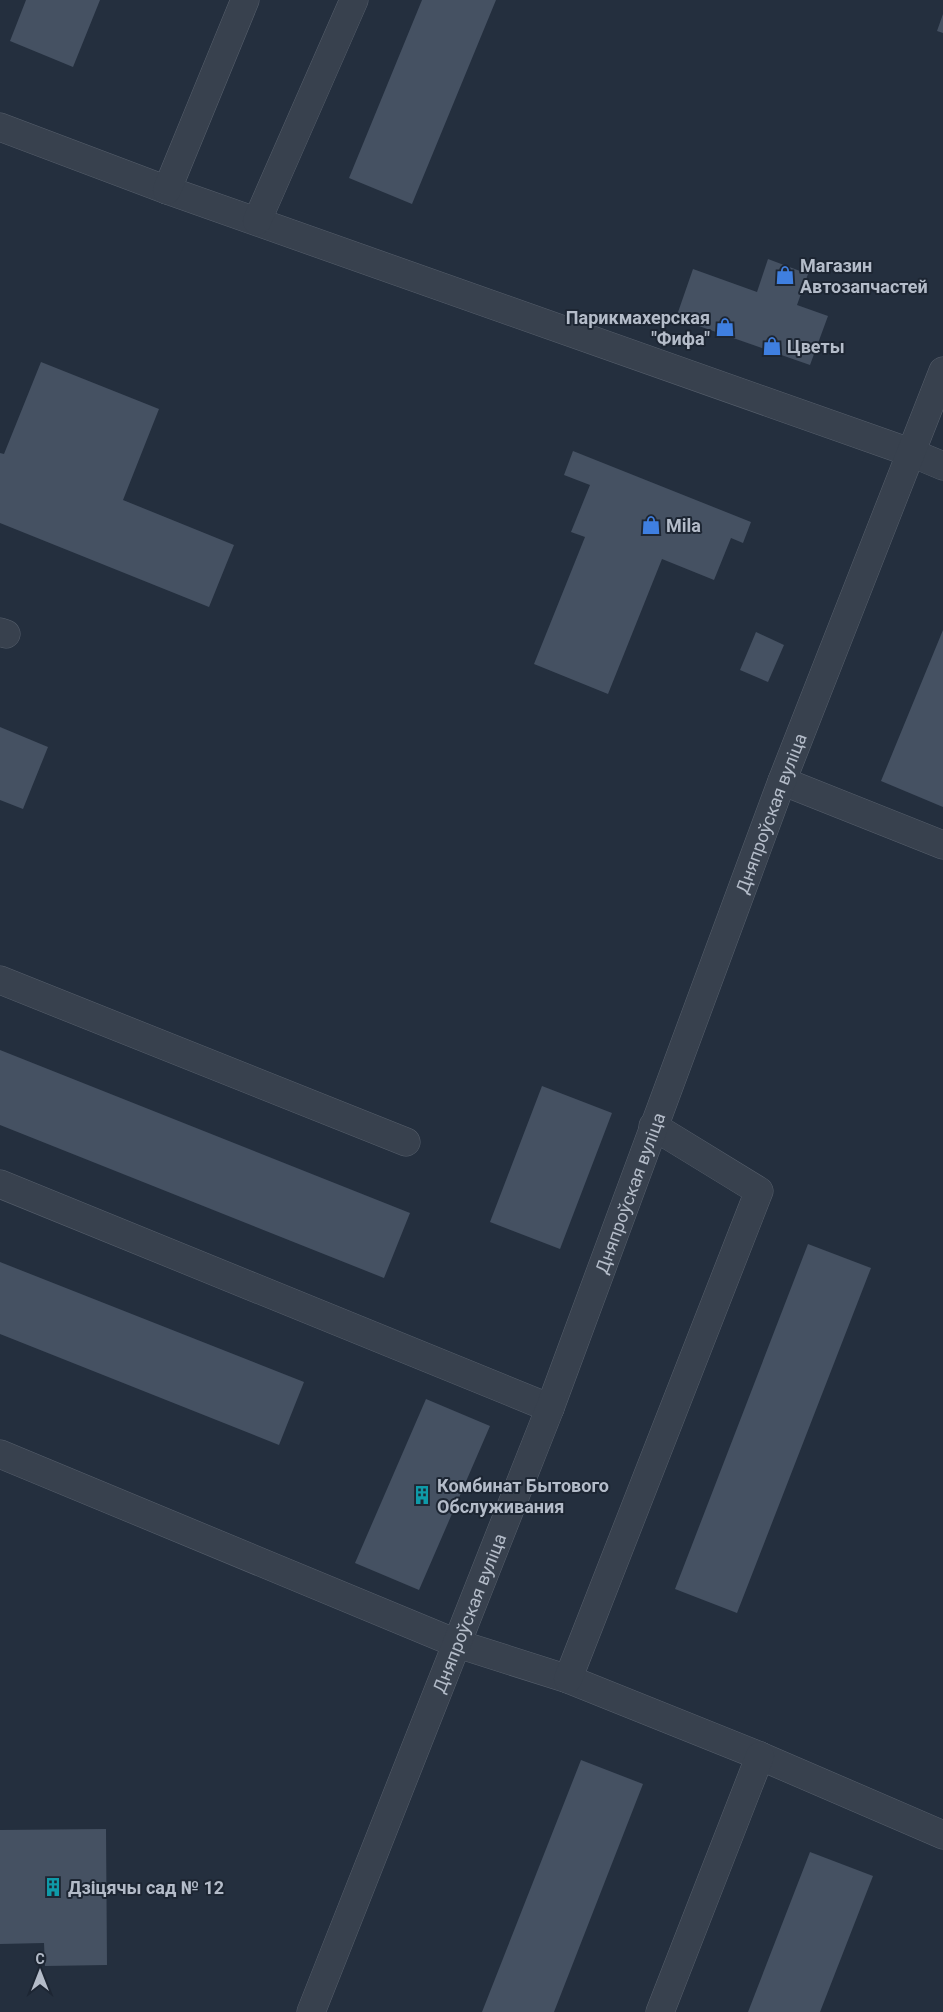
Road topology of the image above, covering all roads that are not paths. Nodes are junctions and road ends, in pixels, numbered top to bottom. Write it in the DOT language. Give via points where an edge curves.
graph roads {
  1 [pos="245,0"];
  2 [pos="354,0"];
  3 [pos="0,127"];
  4 [pos="167,190"];
  5 [pos="256,221"];
  6 [pos="943,371"];
  7 [pos="912,453"];
  8 [pos="943,466"];
  9 [pos="782,782"];
  10 [pos="943,845"];
  11 [pos="0,980"];
  12 [pos="653,1126"];
  13 [pos="406,1142"];
  14 [pos="0,1184"];
  15 [pos="550,1408"];
  16 [pos="0,1454"];
  17 [pos="458,1644"];
  18 [pos="568,1679"];
  19 [pos="760,1756"];
  20 [pos="943,1835"];
  21 [pos="311,2012"];
  22 [pos="660,2012"];
  1 -- 4 [label="street"];
  2 -- 5 [label="street"];
  3 -- 4 [label="street"];
  4 -- 5 [label="street"];
  5 -- 7 [label="street"];
  6 -- 7 [label="street, Дняпроўская вуліца"];
  7 -- 8 [label="street"];
  7 -- 9 [label="street, Дняпроўская вуліца"];
  9 -- 10 [label="street"];
  9 -- 12 [label="street, Дняпроўская вуліца"];
  11 -- 13 [label="street"];
  12 -- 15 [label="street, Дняпроўская вуліца"];
  12 -- 18 [label="street" via="759,1191"];
  14 -- 15 [label="street"];
  15 -- 17 [label="street, Дняпроўская вуліца"];
  16 -- 17 [label="street"];
  17 -- 18 [label="street"];
  17 -- 21 [label="street, Дняпроўская вуліца"];
  18 -- 19 [label="street"];
  19 -- 20 [label="street"];
  19 -- 22 [label="street"];
}
